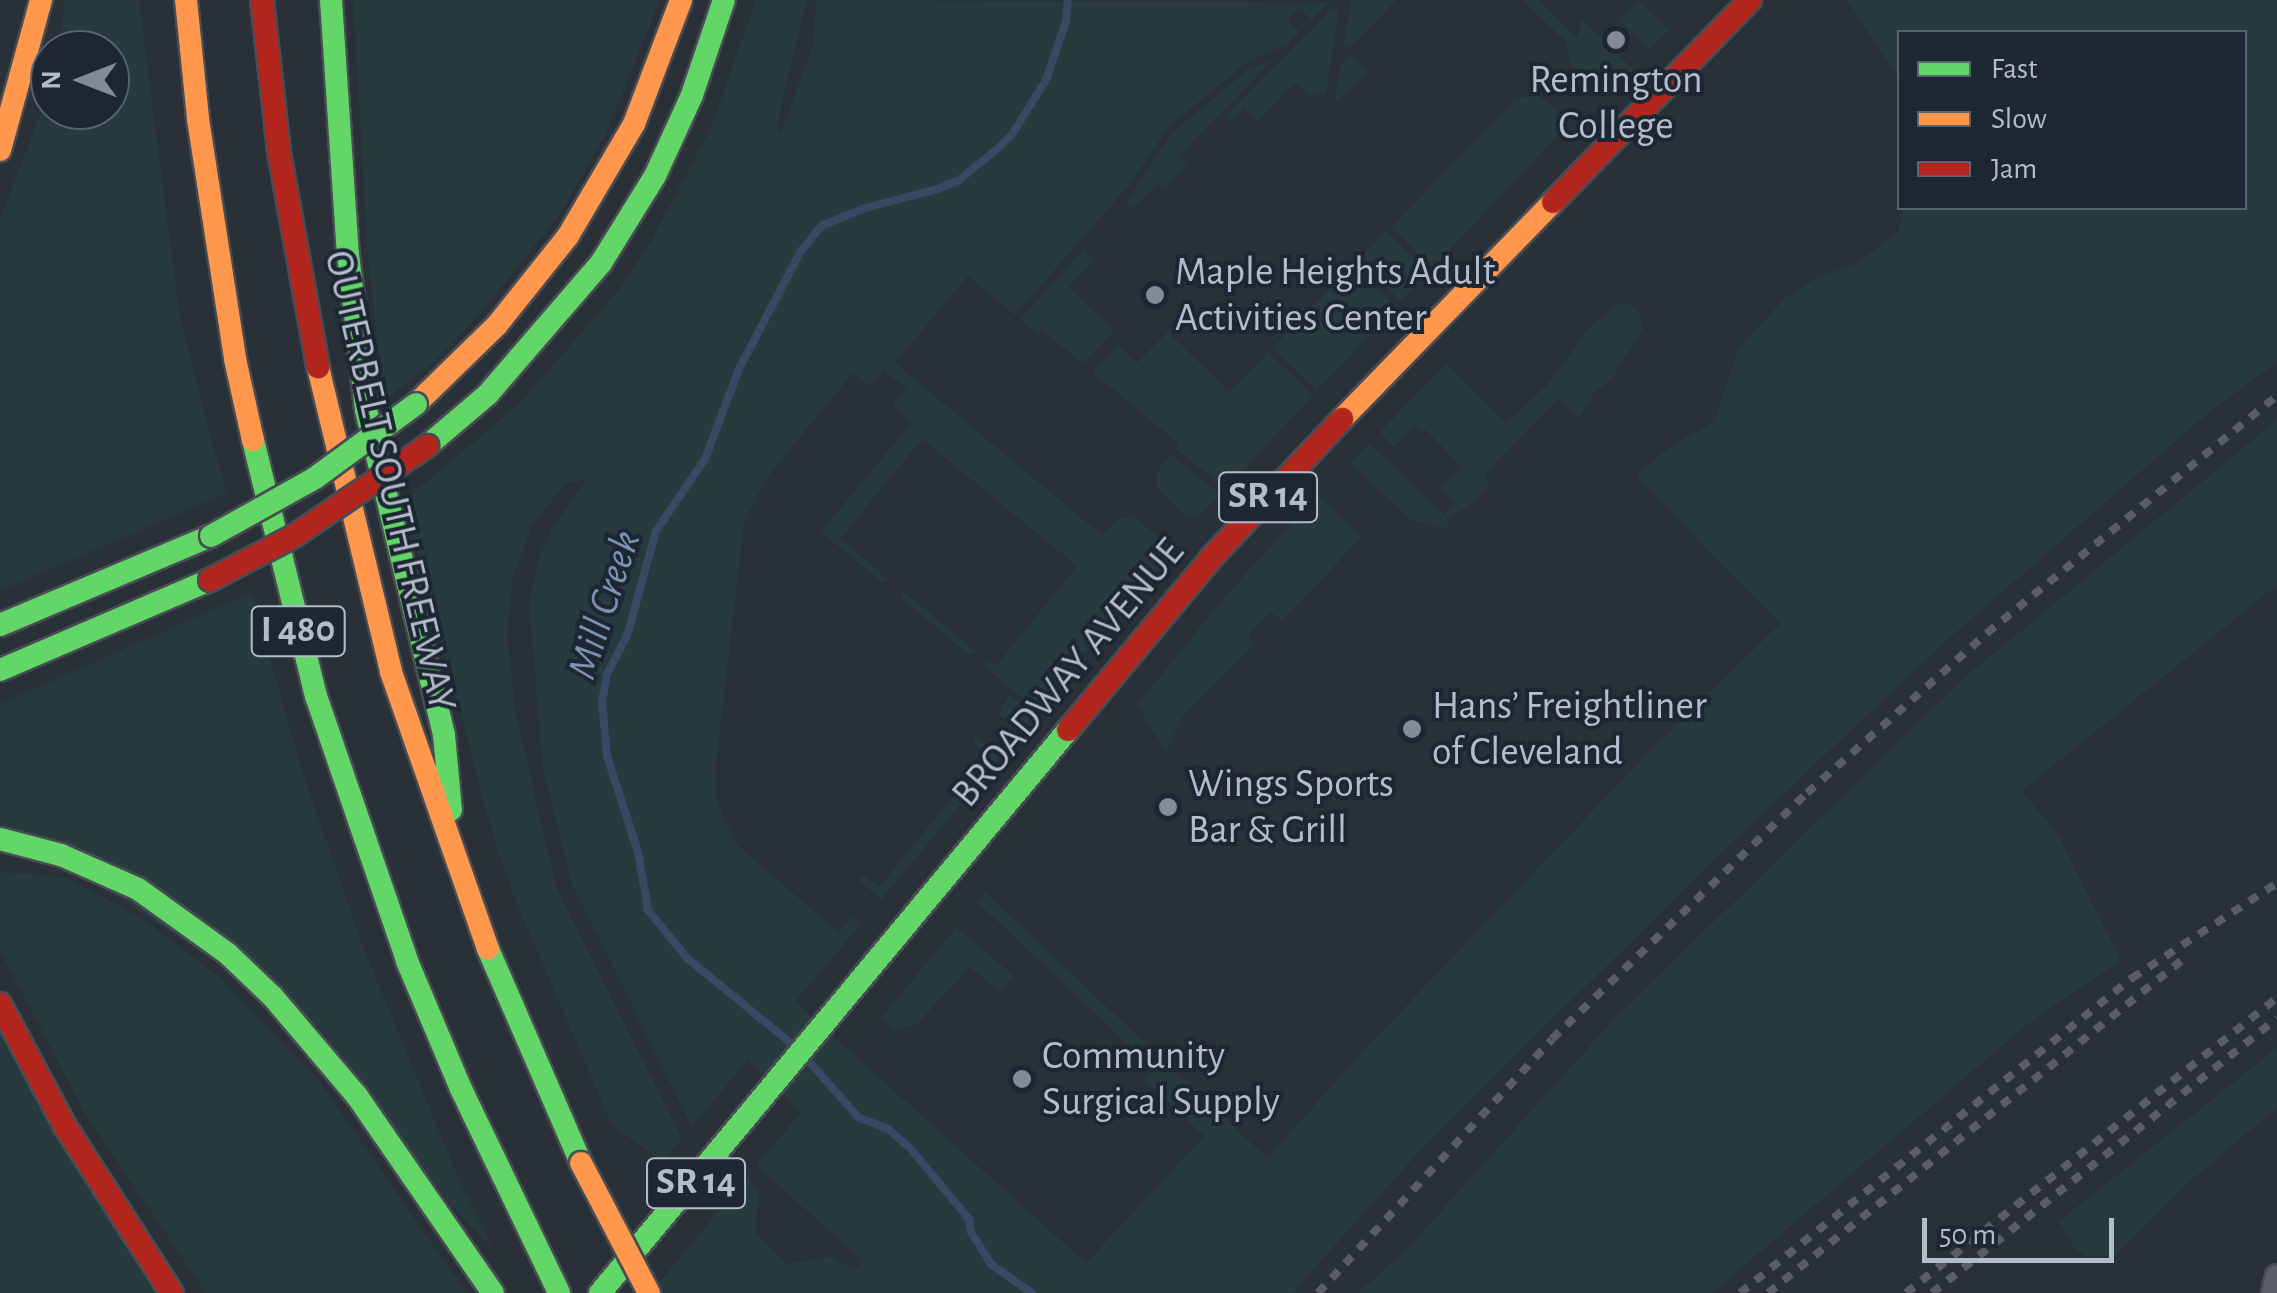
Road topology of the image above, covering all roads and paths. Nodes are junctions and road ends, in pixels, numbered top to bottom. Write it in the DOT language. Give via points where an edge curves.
graph roads {
  1 [pos="41,0"];
  2 [pos="186,0"];
  3 [pos="262,0"];
  4 [pos="330,0"];
  5 [pos="682,0"];
  6 [pos="724,0"];
  7 [pos="1750,0"];
  8 [pos="0,150"];
  9 [pos="0,625"];
  10 [pos="0,670"];
  11 [pos="8,840"];
  12 [pos="453,858"];
  13 [pos="0,1004"];
  14 [pos="2277,1276"];
  15 [pos="489,1286"];
  16 [pos="172,1293"];
  17 [pos="559,1293"];
  18 [pos="600,1293"];
  19 [pos="649,1293"];
  20 [pos="2272,1293"];
  1 -- 8 [label="main road"];
  2 -- 17 [label="main road, I 480" via="217,259 287,592 346,790 407,961"];
  3 -- 12 [label="main road, OUTERBELT SOUTH FREEWAY / I 480" via="306,315 391,672"];
  4 -- 12 [label="main road" via="366,410 450,765"];
  5 -- 9 [label="main road, bridge" via="634,124 577,222 497,325 416,404 315,478 211,536"];
  6 -- 10 [label="main road, bridge" via="692,95 654,176 601,264 501,380 427,446 294,536 210,580"];
  7 -- 18 [label="main road, BROADWAY AVENUE / SR 14" via="1212,557"];
  11 -- 15 [label="main road" via="138,889 228,954 347,1084"];
  12 -- 19 [label="main road, OUTERBELT SOUTH FREEWAY / I 480, bridge" via="581,1163"];
  13 -- 16 [label="main road" via="65,1126"];
  14 -- 20 [label="street"];
}
